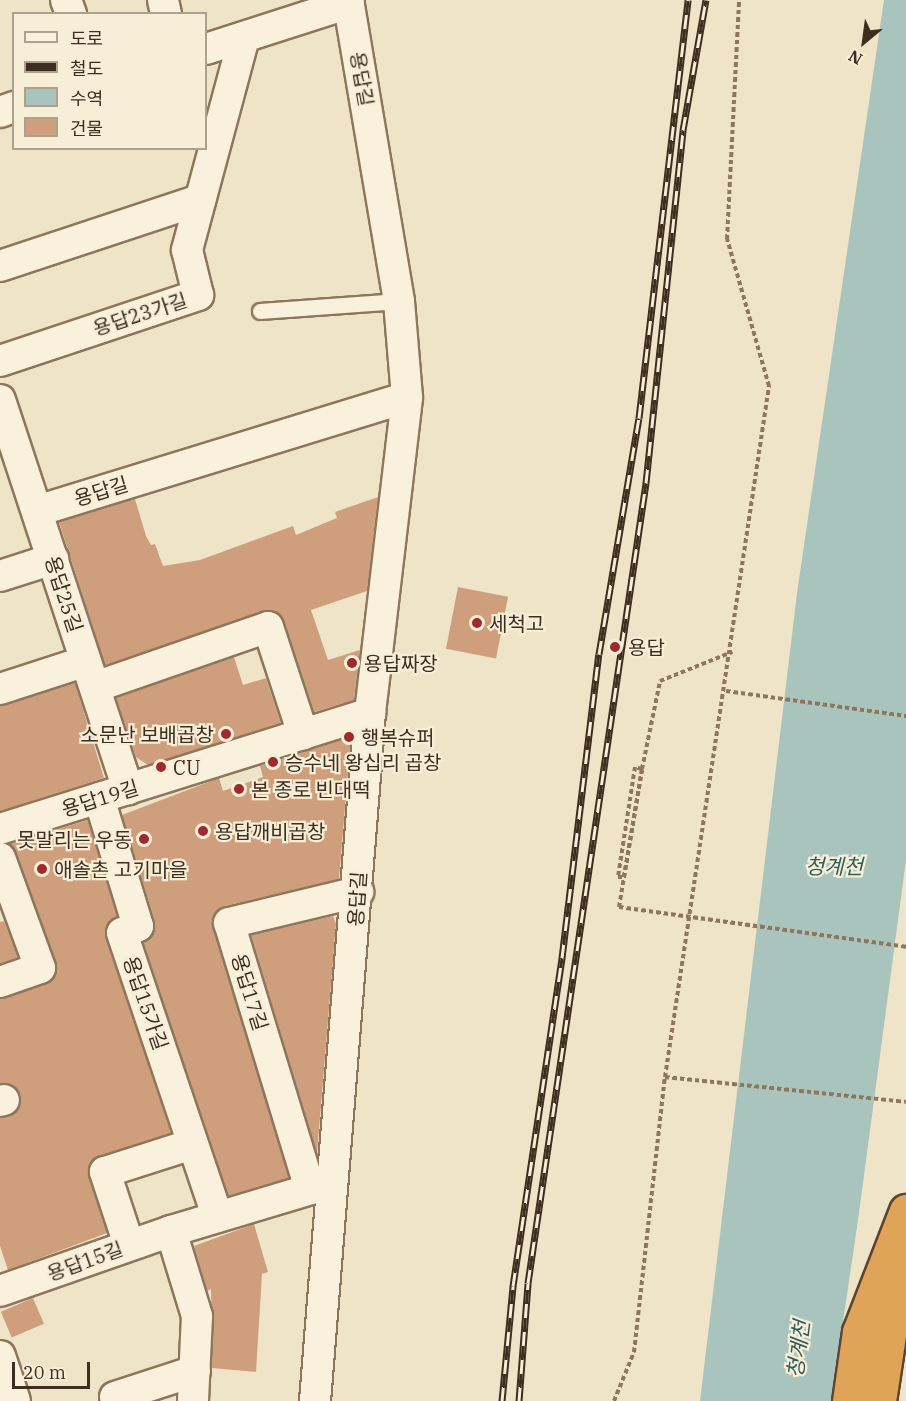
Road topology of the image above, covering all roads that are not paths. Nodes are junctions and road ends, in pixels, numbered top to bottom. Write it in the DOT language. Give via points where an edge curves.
graph roads {
  1 [pos="349,1"];
  2 [pos="244,37"];
  3 [pos="207,49"];
  4 [pos="200,200"];
  5 [pos="0,266"];
  6 [pos="399,301"];
  7 [pos="260,311"];
  8 [pos="0,361"];
  9 [pos="407,397"];
  10 [pos="0,400"];
  11 [pos="10,461"];
  12 [pos="37,511"];
  13 [pos="52,559"];
  14 [pos="0,576"];
  15 [pos="90,674"];
  16 [pos="0,689"];
  17 [pos="370,713"];
  18 [pos="303,734"];
  19 [pos="128,789"];
  20 [pos="99,798"];
  21 [pos="0,829"];
  22 [pos="0,858"];
  23 [pos="358,892"];
  24 [pos="0,982"];
  25 [pos="193,1144"];
  26 [pos="322,1185"];
  27 [pos="906,1211"];
  28 [pos="217,1216"];
  29 [pos="906,1218"];
  30 [pos="171,1231"];
  31 [pos="129,1245"];
  32 [pos="0,1291"];
  33 [pos="0,1356"];
  34 [pos="195,1371"];
  35 [pos="115,1397"];
  36 [pos="15,1401"];
  37 [pos="194,1401"];
  38 [pos="315,1401"];
  39 [pos="849,1401"];
  40 [pos="879,1401"];
  1 -- 2 [label="street"];
  1 -- 6 [label="street, 용답길"];
  2 -- 3 [label="street"];
  2 -- 4 [label="street, 용답23가길"];
  4 -- 5 [label="street"];
  4 -- 8 [label="street, 용답23가길" via="187,250 198,295"];
  6 -- 7 [label="lane"];
  6 -- 9 [label="street, 용답길"];
  9 -- 12 [label="street, 용답길"];
  9 -- 17 [label="street, 용답길"];
  10 -- 11 [label="street, 용답25길"];
  11 -- 12 [label="street, 용답25길"];
  12 -- 13 [label="street, 용답25길"];
  13 -- 14 [label="street"];
  13 -- 15 [label="street, 용답25길"];
  15 -- 16 [label="street"];
  15 -- 18 [label="street" via="268,627"];
  15 -- 19 [label="street, 용답25길"];
  17 -- 18 [label="street, 용답19길"];
  17 -- 23 [label="street, 용답길"];
  18 -- 19 [label="street, 용답19길"];
  19 -- 20 [label="street, 용답19길"];
  20 -- 21 [label="street, 용답19길"];
  20 -- 25 [label="street, 용답15가길" via="138,926 122,933"];
  22 -- 24 [label="street" via="39,968"];
  23 -- 26 [label="street, 용답길"];
  23 -- 26 [label="street, 용답17길" via="229,922"];
  25 -- 28 [label="street, 용답15가길"];
  25 -- 31 [label="street" via="105,1172"];
  26 -- 28 [label="street, 용답15길"];
  26 -- 38 [label="street, 용답길"];
  27 -- 39 [label="highway, bridge" via="860,1332"];
  28 -- 30 [label="street, 용답15길"];
  29 -- 40 [label="highway, bridge"];
  30 -- 31 [label="street, 용답15길"];
  30 -- 34 [label="street" via="197,1316"];
  31 -- 32 [label="street, 용답15길"];
  33 -- 36 [label="street"];
  34 -- 35 [label="street"];
  34 -- 37 [label="street"];
}
